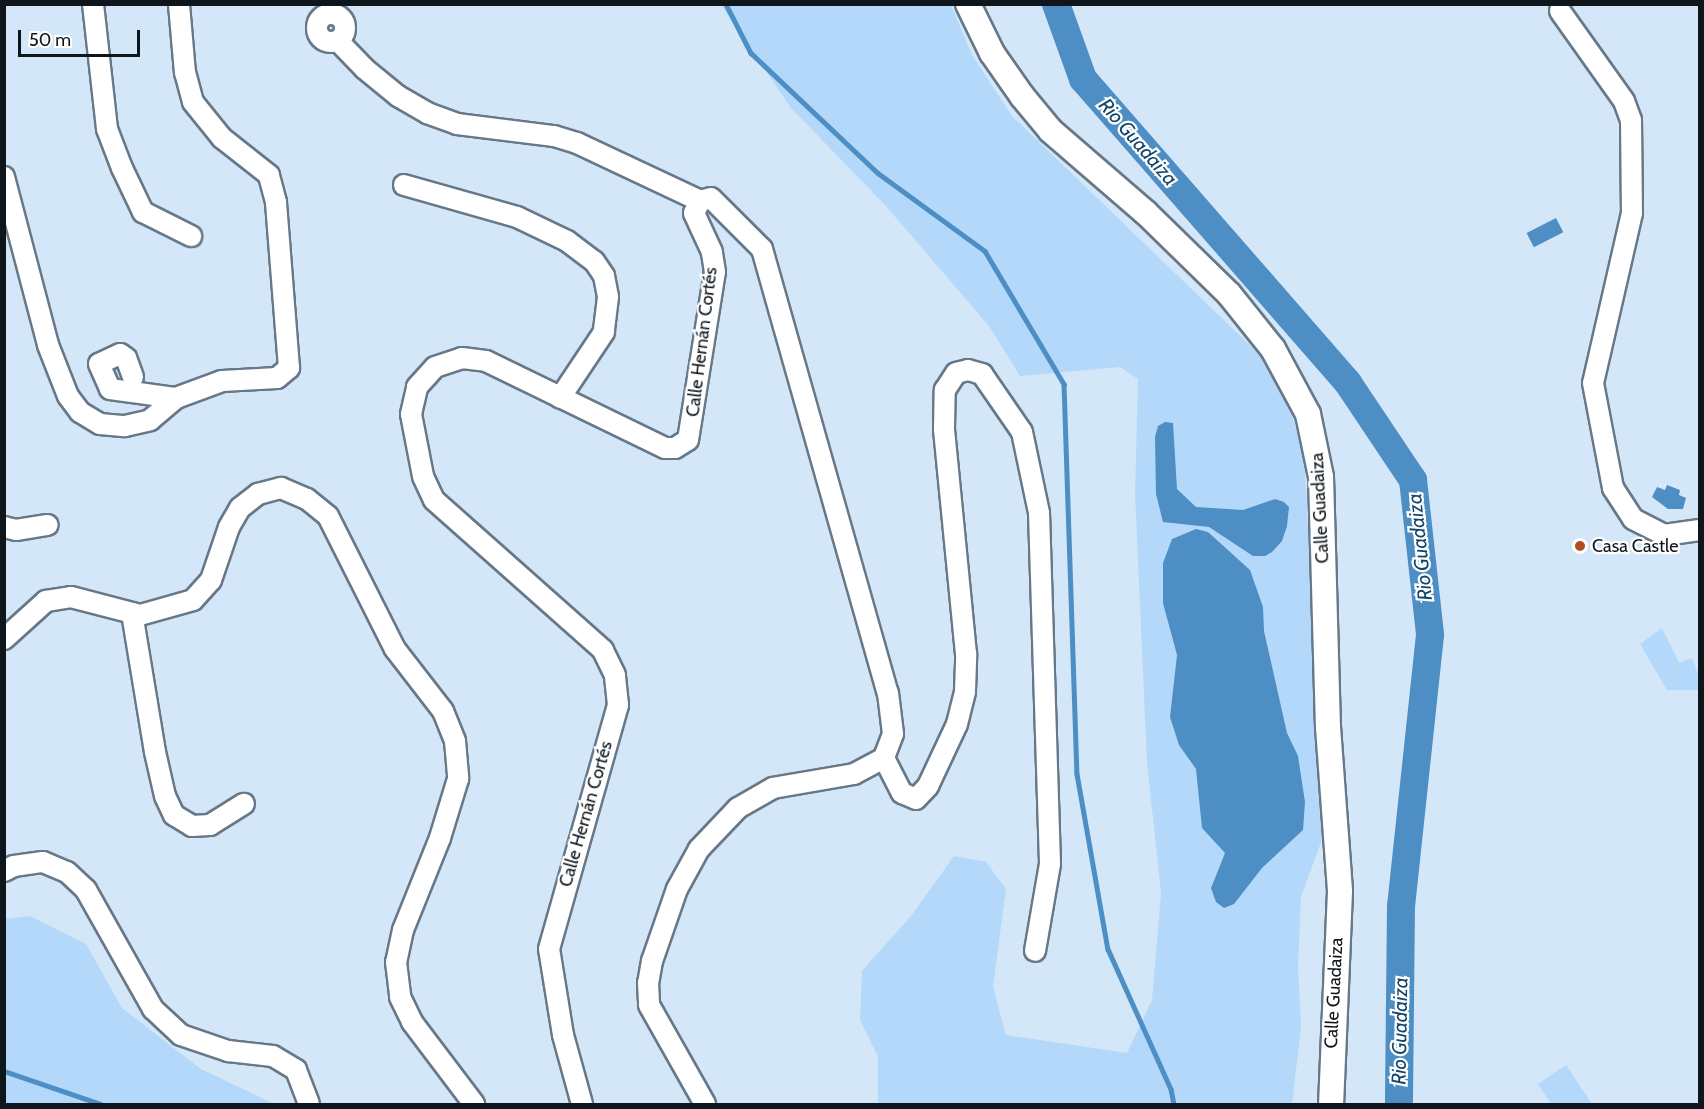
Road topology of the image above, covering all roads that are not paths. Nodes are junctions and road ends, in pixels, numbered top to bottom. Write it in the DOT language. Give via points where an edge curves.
graph roads {
  1 [pos="93,4"];
  2 [pos="179,4"];
  3 [pos="968,4"];
  4 [pos="323,10"];
  5 [pos="1560,11"];
  6 [pos="4,177"];
  7 [pos="404,185"];
  8 [pos="700,201"];
  9 [pos="191,236"];
  10 [pos="134,377"];
  11 [pos="176,398"];
  12 [pos="560,398"];
  13 [pos="48,525"];
  14 [pos="4,527"];
  15 [pos="1700,530"];
  16 [pos="132,613"];
  17 [pos="4,639"];
  18 [pos="884,758"];
  19 [pos="244,804"];
  20 [pos="4,871"];
  21 [pos="1035,951"];
  22 [pos="309,1104"];
  23 [pos="474,1104"];
  24 [pos="582,1104"];
  25 [pos="705,1104"];
  26 [pos="1331,1104"];
  1 -- 9 [label="street" via="107,129 122,168 143,212"];
  2 -- 11 [label="street" via="185,73 193,102 222,138 269,174 276,202 289,368 277,378 222,381"];
  3 -- 26 [label="street, Calle Guadaiza" via="992,53 1051,131 1145,212 1228,294 1273,350 1308,414 1321,477 1328,727 1340,891"];
  4 -- 8 [label="street" via="344,21 345,32 338,40 373,76 428,113 457,124 554,136 577,143"];
  5 -- 15 [label="street" via="1624,101 1631,120 1635,165 1632,213 1593,383 1613,488 1633,519 1664,535"];
  6 -- 11 [label="street" via="48,345 68,396 80,412 100,424 126,426 150,420"];
  7 -- 12 [label="street" via="517,218 567,241 594,261 604,276 608,297 604,332"];
  8 -- 12 [label="street, Calle Hernán Cortés" via="694,213 712,252 715,272 688,440 675,448 664,448"];
  8 -- 18 [label="street" via="711,198 762,249 888,693 893,734"];
  10 -- 11 [label="street" via="126,358 120,354 99,364 110,389"];
  12 -- 24 [label="street, Calle Hernán Cortés" via="486,361 462,358 435,367 417,387 411,414 423,476 434,500 603,650 615,675 618,705 549,949 564,1035"];
  13 -- 14 [label="street" via="16,530"];
  16 -- 17 [label="street" via="71,597 46,601"];
  16 -- 19 [label="street" via="155,752 165,796 174,815 192,826 210,825"];
  16 -- 23 [label="street" via="140,615 193,600 211,580 229,527 240,508 258,494 281,488 307,499 328,516 395,649 443,711 455,741 458,779 440,838 403,930 396,962 400,997 412,1022"];
  18 -- 21 [label="street" via="902,793 916,799 928,786 957,724 965,691 966,654 944,429 945,390 956,373 968,370 982,374 1022,432 1039,513 1050,864"];
  18 -- 25 [label="street" via="854,774 773,788 738,808 699,849 677,889 652,961 649,1005"];
  20 -- 22 [label="street" via="43,862 67,872 86,890 153,1009 181,1035 228,1050 273,1056 296,1070"];
}
